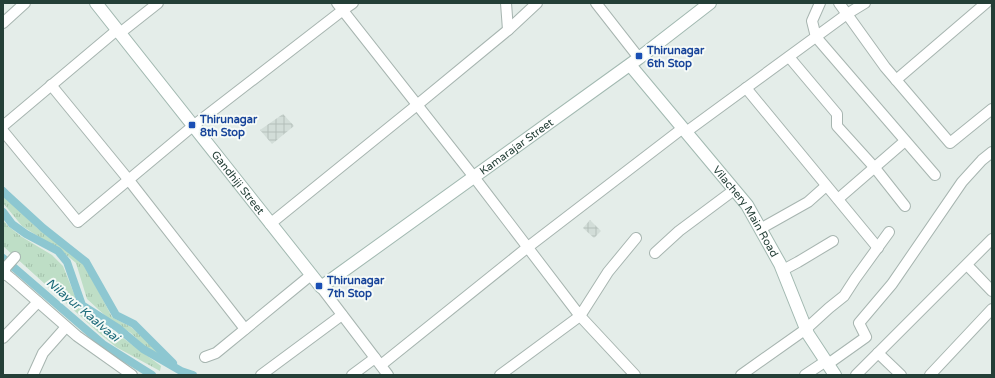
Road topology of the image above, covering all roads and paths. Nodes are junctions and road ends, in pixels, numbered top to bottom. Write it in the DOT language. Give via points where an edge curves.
graph roads {
  1 [pos="26,3"];
  2 [pos="96,3"];
  3 [pos="158,3"];
  4 [pos="354,3"];
  5 [pos="506,3"];
  6 [pos="537,3"];
  7 [pos="596,3"];
  8 [pos="710,3"];
  9 [pos="820,3"];
  10 [pos="839,3"];
  11 [pos="865,3"];
  12 [pos="986,3"];
  13 [pos="340,6"];
  14 [pos="847,14"];
  15 [pos="3,23"];
  16 [pos="508,30"];
  17 [pos="118,32"];
  18 [pos="816,37"];
  19 [pos="789,57"];
  20 [pos="635,61"];
  21 [pos="896,80"];
  22 [pos="51,86"];
  23 [pos="746,88"];
  24 [pos="417,105"];
  25 [pos="992,109"];
  26 [pos="3,126"];
  27 [pos="193,126"];
  28 [pos="684,130"];
  29 [pos="3,131"];
  30 [pos="905,141"];
  31 [pos="992,152"];
  32 [pos="875,168"];
  33 [pos="935,175"];
  34 [pos="474,177"];
  35 [pos="128,179"];
  36 [pos="826,186"];
  37 [pos="734,190"];
  38 [pos="838,200"];
  39 [pos="905,206"];
  40 [pos="270,224"];
  41 [pos="760,228"];
  42 [pos="889,232"];
  43 [pos="636,238"];
  44 [pos="992,239"];
  45 [pos="833,241"];
  46 [pos="528,247"];
  47 [pos="878,248"];
  48 [pos="655,253"];
  49 [pos="15,257"];
  50 [pos="967,265"];
  51 [pos="783,270"];
  52 [pos="4,272"];
  53 [pos="311,275"];
  54 [pos="321,287"];
  55 [pos="992,291"];
  56 [pos="38,302"];
  57 [pos="992,309"];
  58 [pos="342,315"];
  59 [pos="580,316"];
  60 [pos="66,327"];
  61 [pos="245,329"];
  62 [pos="806,329"];
  63 [pos="3,338"];
  64 [pos="878,353"];
  65 [pos="205,357"];
  66 [pos="378,362"];
  67 [pos="827,362"];
  68 [pos="33,375"];
  69 [pos="132,375"];
  70 [pos="261,375"];
  71 [pos="352,375"];
  72 [pos="388,375"];
  73 [pos="500,375"];
  74 [pos="635,375"];
  75 [pos="741,375"];
  76 [pos="805,375"];
  77 [pos="835,375"];
  78 [pos="856,375"];
  79 [pos="901,375"];
  80 [pos="930,375"];
  1 -- 15 [label="street"];
  2 -- 17 [label="main road, Gandhiji Street"];
  3 -- 17 [label="street"];
  4 -- 13 [label="street"];
  5 -- 16 [label="street"];
  6 -- 16 [label="street"];
  7 -- 20 [label="street"];
  8 -- 20 [label="main road, Kamarajar Street"];
  9 -- 18 [label="street" via="812,21"];
  10 -- 14 [label="street"];
  11 -- 14 [label="street"];
  12 -- 21 [label="street"];
  13 -- 24 [label="street"];
  13 -- 27 [label="street"];
  14 -- 18 [label="street"];
  14 -- 21 [label="street"];
  16 -- 24 [label="street"];
  17 -- 22 [label="street"];
  17 -- 27 [label="main road, Gandhiji Street"];
  18 -- 19 [label="street"];
  18 -- 30 [label="street"];
  19 -- 23 [label="street"];
  19 -- 32 [label="street" via="837,114 837,126"];
  20 -- 28 [label="main road, Vilachery Main Road"];
  20 -- 34 [label="main road, Kamarajar Street"];
  21 -- 25 [label="street" via="950,143"];
  22 -- 26 [label="street"];
  22 -- 35 [label="street"];
  23 -- 28 [label="street"];
  23 -- 36 [label="street"];
  24 -- 34 [label="street"];
  24 -- 40 [label="street"];
  27 -- 35 [label="street"];
  27 -- 40 [label="main road, Gandhiji Street"];
  28 -- 37 [label="main road, Vilachery Main Road"];
  28 -- 46 [label="street"];
  29 -- 35 [label="street" via="78,222"];
  30 -- 32 [label="street"];
  30 -- 33 [label="street"];
  31 -- 67 [label="street" via="962,182 892,284 859,323 866,337"];
  32 -- 38 [label="street"];
  32 -- 39 [label="street"];
  34 -- 46 [label="street"];
  34 -- 54 [label="main road, Kamarajar Street"];
  35 -- 61 [label="street"];
  36 -- 38 [label="street"];
  36 -- 41 [label="street" via="808,202"];
  37 -- 41 [label="main road, Vilachery Main Road" via="747,205"];
  37 -- 48 [label="street" via="679,231"];
  38 -- 47 [label="street"];
  40 -- 53 [label="main road, Gandhiji Street"];
  41 -- 51 [label="main road, Vilachery Main Road"];
  42 -- 47 [label="street"];
  43 -- 59 [label="street" via="608,272"];
  44 -- 50 [label="street"];
  45 -- 51 [label="street"];
  46 -- 59 [label="street"];
  46 -- 66 [label="street"];
  47 -- 62 [label="street" via="844,296"];
  49 -- 52 [label="street"];
  50 -- 55 [label="street"];
  50 -- 64 [label="street"];
  51 -- 62 [label="main road, Vilachery Main Road"];
  52 -- 56 [label="street"];
  53 -- 54 [label="main road, Gandhiji Street"];
  53 -- 61 [label="street"];
  54 -- 58 [label="street"];
  56 -- 60 [label="street"];
  56 -- 63 [label="street"];
  57 -- 80 [label="street"];
  58 -- 66 [label="street"];
  58 -- 70 [label="street"];
  59 -- 73 [label="street"];
  59 -- 74 [label="street"];
  60 -- 68 [label="street" via="43,353"];
  60 -- 69 [label="street"];
  61 -- 65 [label="street" via="216,353"];
  62 -- 67 [label="main road, Vilachery Main Road"];
  62 -- 75 [label="street"];
  64 -- 78 [label="street"];
  64 -- 79 [label="street"];
  66 -- 71 [label="street"];
  66 -- 72 [label="street"];
  67 -- 76 [label="street"];
  67 -- 77 [label="main road, Vilachery Main Road"];
}
